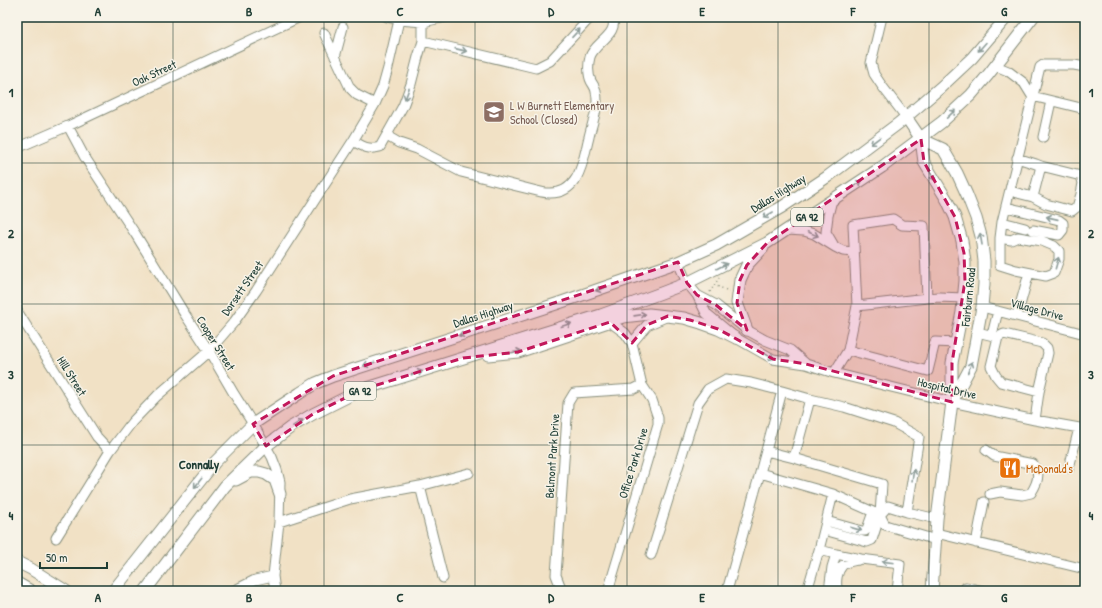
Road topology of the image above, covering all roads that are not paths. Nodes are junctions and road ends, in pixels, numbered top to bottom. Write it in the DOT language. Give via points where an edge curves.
graph roads {
  1 [pos="300,17"];
  2 [pos="387,17"];
  3 [pos="446,17"];
  4 [pos="589,17"];
  5 [pos="612,17"];
  6 [pos="882,17"];
  7 [pos="1007,17"];
  8 [pos="1033,17"];
  9 [pos="398,20"];
  10 [pos="423,22"];
  11 [pos="343,27"];
  12 [pos="324,33"];
  13 [pos="424,41"];
  14 [pos="336,57"];
  15 [pos="996,66"];
  16 [pos="1085,67"];
  17 [pos="1032,96"];
  18 [pos="1051,101"];
  19 [pos="375,104"];
  20 [pos="1085,109"];
  21 [pos="906,117"];
  22 [pos="68,126"];
  23 [pos="387,136"];
  24 [pos="1043,137"];
  25 [pos="921,139"];
  26 [pos="353,141"];
  27 [pos="17,148"];
  28 [pos="1017,158"];
  29 [pos="1041,166"];
  30 [pos="1010,191"];
  31 [pos="1033,197"];
  32 [pos="832,200"];
  33 [pos="1006,207"];
  34 [pos="1002,222"];
  35 [pos="788,230"];
  36 [pos="1000,238"];
  37 [pos="767,243"];
  38 [pos="835,247"];
  39 [pos="854,252"];
  40 [pos="678,262"];
  41 [pos="1029,273"];
  42 [pos="687,283"];
  43 [pos="697,295"];
  44 [pos="926,298"];
  45 [pos="964,298"];
  46 [pos="857,306"];
  47 [pos="982,307"];
  48 [pos="17,311"];
  49 [pos="998,311"];
  50 [pos="668,316"];
  51 [pos="1017,316"];
  52 [pos="610,322"];
  53 [pos="747,330"];
  54 [pos="977,332"];
  55 [pos="1085,334"];
  56 [pos="995,336"];
  57 [pos="736,338"];
  58 [pos="632,343"];
  59 [pos="956,343"];
  60 [pos="848,350"];
  61 [pos="210,351"];
  62 [pos="463,358"];
  63 [pos="806,364"];
  64 [pos="834,373"];
  65 [pos="642,385"];
  66 [pos="782,391"];
  67 [pos="1040,392"];
  68 [pos="810,399"];
  69 [pos="952,402"];
  70 [pos="1035,420"];
  71 [pos="253,424"];
  72 [pos="1082,428"];
  73 [pos="266,446"];
  74 [pos="986,450"];
  75 [pos="110,451"];
  76 [pos="766,451"];
  77 [pos="794,458"];
  78 [pos="1069,468"];
  79 [pos="469,473"];
  80 [pos="760,473"];
  81 [pos="225,486"];
  82 [pos="420,486"];
  83 [pos="280,494"];
  84 [pos="833,494"];
  85 [pos="990,494"];
  86 [pos="984,502"];
  87 [pos="907,512"];
  88 [pos="877,513"];
  89 [pos="937,519"];
  90 [pos="279,522"];
  91 [pos="825,525"];
  92 [pos="936,537"];
  93 [pos="56,538"];
  94 [pos="976,543"];
  95 [pos="819,550"];
  96 [pos="836,554"];
  97 [pos="651,555"];
  98 [pos="861,559"];
  99 [pos="17,562"];
  100 [pos="1085,569"];
  101 [pos="273,576"];
  102 [pos="443,578"];
  103 [pos="121,582"];
  104 [pos="17,583"];
  105 [pos="966,587"];
  106 [pos="31,591"];
  107 [pos="66,591"];
  108 [pos="106,591"];
  109 [pos="113,591"];
  110 [pos="145,591"];
  111 [pos="233,591"];
  112 [pos="275,591"];
  113 [pos="562,591"];
  114 [pos="608,591"];
  115 [pos="727,591"];
  116 [pos="807,591"];
  117 [pos="829,591"];
  118 [pos="840,591"];
  119 [pos="897,591"];
  120 [pos="932,591"];
  121 [pos="984,591"];
  1 -- 22 [label="street, Oak Street"];
  2 -- 9 [label="street"];
  3 -- 10 [label="street"];
  13 -- 4 [label="street, one-way" via="536,68 550,61"];
  5 -- 23 [label="street" via="612,29 590,57 590,79 596,91 597,104 580,173 573,184 562,191 549,194 537,192 462,172"];
  6 -- 21 [label="street" via="871,63 874,74"];
  7 -- 21 [label="main road, GA 92, one-way" via="972,58"];
  8 -- 15 [label="main road, GA 92"];
  9 -- 10 [label="street"];
  9 -- 19 [label="street, Dorsett Street" via="388,68"];
  10 -- 13 [label="street"];
  11 -- 14 [label="street"];
  12 -- 14 [label="street"];
  13 -- 23 [label="street, one-way" via="403,106"];
  14 -- 19 [label="street" via="350,88 357,95"];
  15 -- 17 [label="street" via="1024,82"];
  25 -- 15 [label="main road, GA 92, one-way" via="971,95"];
  16 -- 17 [label="street" via="1043,65 1040,67"];
  17 -- 18 [label="street"];
  17 -- 28 [label="street"];
  18 -- 20 [label="street"];
  18 -- 24 [label="street"];
  19 -- 26 [label="street, Dorsett Street"];
  21 -- 25 [label="main road, Fairburn Road"];
  21 -- 40 [label="main road, Dallas Highway / GA 92, one-way" via="782,208 716,245"];
  22 -- 27 [label="street, Oak Street"];
  22 -- 61 [label="street, Cooper Street" via="84,156"];
  23 -- 26 [label="street" via="380,147 372,149"];
  32 -- 25 [label="main road, GA 92, one-way"];
  25 -- 45 [label="main road, Fairburn Road, one-way" via="924,162 951,209 960,233 965,262"];
  47 -- 25 [label="main road, Fairburn Road, one-way" via="984,261 981,236 974,212 960,178 943,149"];
  26 -- 61 [label="street, Dorsett Street" via="256,291"];
  28 -- 29 [label="street"];
  28 -- 30 [label="street"];
  29 -- 31 [label="street"];
  29 -- 31 [label="street" via="1081,176 1081,194 1077,207 1072,211 1046,204"];
  30 -- 31 [label="street"];
  30 -- 33 [label="street"];
  32 -- 35 [label="main road, GA 92"];
  32 -- 38 [label="street" via="826,232"];
  33 -- 34 [label="street"];
  34 -- 33 [label="street, one-way" via="1059,235 1062,230 1063,222 1060,220"];
  34 -- 36 [label="street"];
  35 -- 37 [label="main road, GA 92"];
  35 -- 38 [label="street, one-way" via="814,234"];
  36 -- 41 [label="street" via="1000,265"];
  41 -- 36 [label="street, one-way" via="1046,276 1054,273 1059,259 1058,250 1042,241 1018,237 1012,240"];
  42 -- 37 [label="main road, GA 92, one-way"];
  37 -- 53 [label="main road" via="747,265 740,280 737,303"];
  38 -- 39 [label="street"];
  39 -- 44 [label="street" via="853,225 892,219 902,225 924,226"];
  39 -- 46 [label="street"];
  40 -- 42 [label="street, Hospital Drive"];
  40 -- 71 [label="main road, Dallas Highway / GA 92, one-way" via="333,376 316,383"];
  41 -- 51 [label="street"];
  42 -- 43 [label="street, Hospital Drive"];
  62 -- 42 [label="main road, GA 92, one-way" via="601,315"];
  43 -- 53 [label="street, Hospital Drive" via="716,305"];
  43 -- 57 [label="street, Hospital Drive" via="706,313"];
  44 -- 45 [label="street"];
  44 -- 46 [label="street"];
  45 -- 59 [label="main road, Fairburn Road"];
  46 -- 60 [label="street"];
  47 -- 49 [label="street, Village Drive"];
  47 -- 54 [label="main road, Fairburn Road"];
  48 -- 75 [label="street, Hill Street" via="97,437"];
  49 -- 51 [label="street, Village Drive"];
  49 -- 56 [label="street"];
  52 -- 50 [label="main road, one-way" via="623,317 649,314"];
  50 -- 57 [label="main road" via="702,323"];
  50 -- 58 [label="street" via="647,324"];
  51 -- 55 [label="street, Village Drive"];
  52 -- 58 [label="street, Office Park Drive" via="625,333"];
  62 -- 52 [label="main road, one-way" via="518,352"];
  53 -- 63 [label="street, Hospital Drive" via="790,350"];
  54 -- 56 [label="street"];
  69 -- 54 [label="main road, Fairburn Road, one-way" via="971,366"];
  56 -- 67 [label="street" via="991,366 996,376 1001,382"];
  56 -- 67 [label="street" via="1013,335 1042,343 1047,348"];
  57 -- 63 [label="street, Hospital Drive, one-way" via="773,359"];
  58 -- 65 [label="street, Office Park Drive"];
  59 -- 60 [label="street" via="935,342 928,371"];
  59 -- 69 [label="main road, Fairburn Road" via="952,363"];
  60 -- 64 [label="street"];
  61 -- 71 [label="street, Cooper Street"];
  61 -- 75 [label="street, Dorsett Street" via="157,396 132,422"];
  73 -- 62 [label="main road, GA 92, one-way" via="313,414 361,390"];
  63 -- 64 [label="street, Hospital Drive"];
  64 -- 69 [label="street, Hospital Drive"];
  65 -- 113 [label="street, Belmont Park Drive" via="634,389 574,393 568,403 556,575"];
  65 -- 114 [label="street, Office Park Drive" via="652,400 658,424"];
  66 -- 68 [label="street"];
  66 -- 76 [label="street"];
  66 -- 97 [label="street" via="726,379 708,389 698,403"];
  67 -- 70 [label="street"];
  68 -- 77 [label="street"];
  87 -- 68 [label="street, one-way" via="919,437 894,423"];
  69 -- 70 [label="street, Hospital Drive"];
  69 -- 89 [label="main road, Fairburn Road"];
  70 -- 72 [label="street, Hospital Drive"];
  71 -- 73 [label="street, Cooper Street"];
  71 -- 103 [label="main road, Dallas Highway / GA 92, one-way" via="215,462"];
  72 -- 78 [label="street"];
  73 -- 81 [label="main road, GA 92"];
  73 -- 83 [label="street, Cooper Street" via="277,470"];
  74 -- 85 [label="street" via="994,456 1033,464 1039,474 1037,485 1031,493"];
  75 -- 93 [label="street, Dorsett Street"];
  76 -- 77 [label="street"];
  76 -- 80 [label="street"];
  77 -- 88 [label="street" via="882,484"];
  79 -- 82 [label="street"];
  80 -- 84 [label="street"];
  80 -- 115 [label="street"];
  81 -- 83 [label="main road" via="251,472 259,472 275,480"];
  81 -- 110 [label="main road, GA 92"];
  82 -- 90 [label="street" via="350,499"];
  82 -- 102 [label="street"];
  83 -- 90 [label="street, Cooper Street"];
  84 -- 88 [label="street"];
  84 -- 91 [label="street"];
  86 -- 94 [label="street"];
  87 -- 88 [label="street" via="888,506"];
  87 -- 89 [label="street"];
  91 -- 88 [label="street, one-way" via="870,542"];
  88 -- 92 [label="street" via="884,525"];
  89 -- 92 [label="main road, Fairburn Road"];
  90 -- 101 [label="street, Cooper Street"];
  91 -- 95 [label="street"];
  92 -- 94 [label="street"];
  92 -- 120 [label="main road, Fairburn Road"];
  94 -- 100 [label="street"];
  95 -- 96 [label="street"];
  95 -- 116 [label="street"];
  96 -- 98 [label="street"];
  96 -- 117 [label="street"];
  98 -- 118 [label="street" via="842,565 836,582"];
  119 -- 98 [label="street, one-way" via="900,564"];
  99 -- 107 [label="main road"];
  101 -- 111 [label="street" via="255,580"];
  101 -- 112 [label="street, Cooper Street"];
  103 -- 108 [label="main road"];
  103 -- 109 [label="main road, Dallas Highway / GA 92"];
  104 -- 106 [label="main road"];
  105 -- 121 [label="street"];
}
